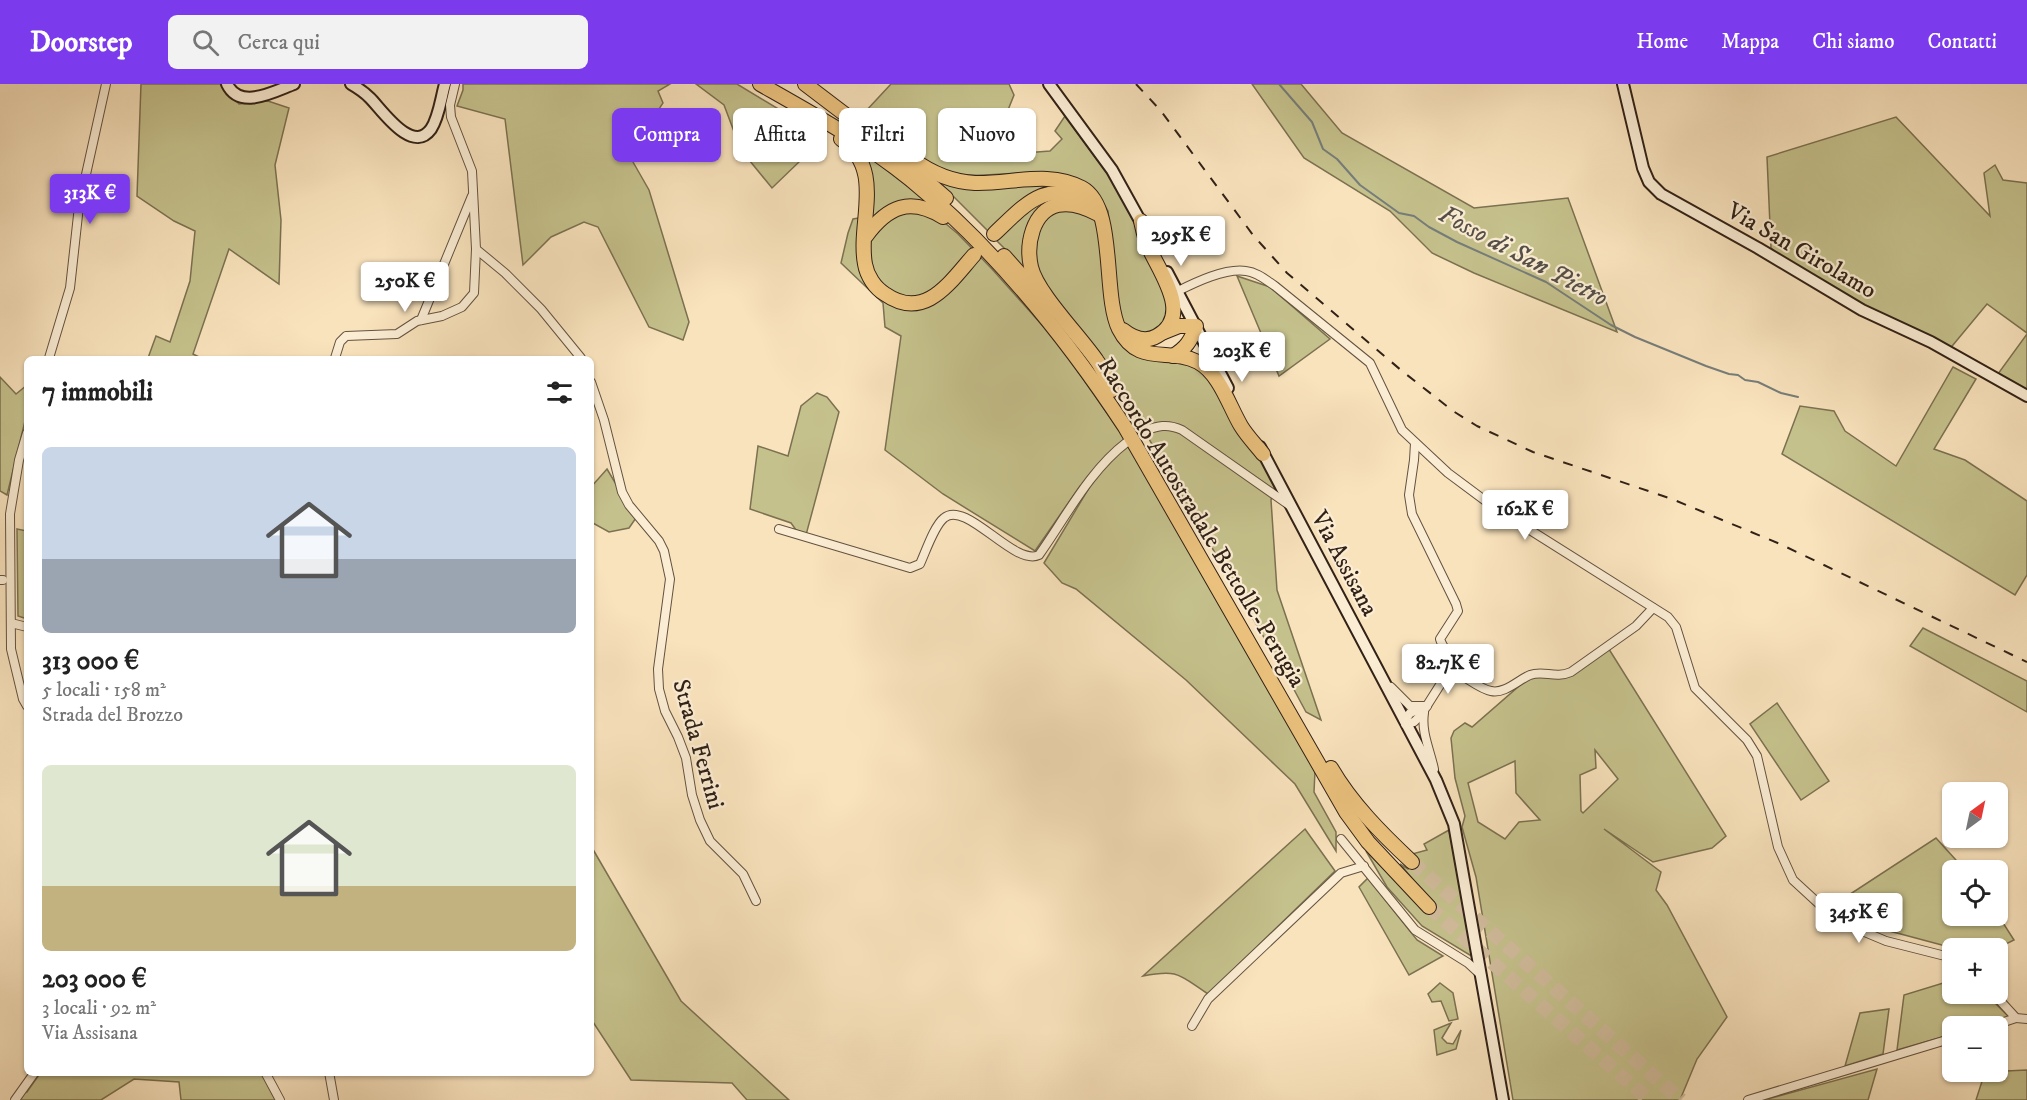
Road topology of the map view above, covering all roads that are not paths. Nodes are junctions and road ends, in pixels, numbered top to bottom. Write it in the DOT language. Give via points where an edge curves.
graph roads {
  1 [pos="106,84"];
  2 [pos="227,84"];
  3 [pos="294,84"];
  4 [pos="351,84"];
  5 [pos="445,84"];
  6 [pos="455,84"];
  7 [pos="749,84"];
  8 [pos="759,84"];
  9 [pos="1049,84"];
  10 [pos="1623,84"];
  11 [pos="806,85"];
  12 [pos="473,192"];
  13 [pos="1100,218"];
  14 [pos="1141,221"];
  15 [pos="994,234"];
  16 [pos="865,238"];
  17 [pos="476,249"];
  18 [pos="974,255"];
  19 [pos="1178,291"];
  20 [pos="1028,296"];
  21 [pos="421,320"];
  22 [pos="1196,326"];
  23 [pos="1119,328"];
  24 [pos="1164,332"];
  25 [pos="50,356"];
  26 [pos="336,356"];
  27 [pos="579,356"];
  28 [pos="1173,356"];
  29 [pos="1112,390"];
  30 [pos="594,391"];
  31 [pos="2027,396"];
  32 [pos="1143,431"];
  33 [pos="1127,442"];
  34 [pos="1414,442"];
  35 [pos="24,443"];
  36 [pos="1263,454"];
  37 [pos="1292,508"];
  38 [pos="779,529"];
  39 [pos="1209,564"];
  40 [pos="1653,608"];
  41 [pos="11,623"];
  42 [pos="24,626"];
  43 [pos="1374,664"];
  44 [pos="1449,671"];
  45 [pos="1286,698"];
  46 [pos="24,701"];
  47 [pos="1427,706"];
  48 [pos="1404,722"];
  49 [pos="1436,780"];
  50 [pos="1341,839"];
  51 [pos="1412,862"];
  52 [pos="1364,867"];
  53 [pos="756,901"];
  54 [pos="1429,907"];
  55 [pos="1942,955"];
  56 [pos="1482,976"];
  57 [pos="2003,1004"];
  58 [pos="2016,1018"];
  59 [pos="2027,1019"];
  60 [pos="2008,1021"];
  61 [pos="1192,1026"];
  62 [pos="1942,1041"];
  63 [pos="32,1076"];
  64 [pos="267,1076"];
  65 [pos="330,1076"];
  66 [pos="15,1100"];
  67 [pos="279,1100"];
  68 [pos="334,1100"];
  69 [pos="1503,1100"];
  70 [pos="1748,1100"];
  1 -- 25 [label="street" via="80,207 70,288"];
  2 -- 3 [label="main road" via="246,99"];
  4 -- 5 [label="main road" via="412,137 426,134 432,127"];
  6 -- 12 [label="street" via="451,117 472,171"];
  7 -- 16 [label="highway" via="855,152 868,192"];
  8 -- 20 [label="highway, Raccordo Autostradale Bettolle-Perugia" via="846,134 909,178 993,257"];
  9 -- 14 [label="main road, Via Assisana" via="1112,170"];
  10 -- 31 [label="main road, Via San Girolamo" via="1643,168 1649,182 1661,194 1862,310 1931,342"];
  11 -- 13 [label="highway" via="841,105 922,166 949,178 974,183 1032,178 1070,183 1096,200"];
  11 -- 29 [label="highway" via="917,172 987,238 1050,308"];
  12 -- 17 [label="street"];
  12 -- 21 [label="street"];
  13 -- 15 [label="highway" via="1079,198 1056,192 1035,198"];
  13 -- 23 [label="highway"];
  13 -- 29 [label="highway" via="1077,205 1049,209 1031,233 1029,255 1036,281 1099,363"];
  14 -- 19 [label="main road, Via Assisana"];
  14 -- 24 [label="highway" via="1173,300 1171,321"];
  16 -- 18 [label="highway" via="866,267 871,279 894,301 911,304 928,301 940,292"];
  16 -- 20 [label="highway" via="877,221 901,207 930,209 944,217"];
  17 -- 21 [label="street" via="474,293 462,307"];
  17 -- 27 [label="street" via="541,309"];
  19 -- 22 [label="main road, Via Assisana"];
  19 -- 34 [label="street" via="1216,275 1244,270 1262,277 1370,363 1402,430"];
  20 -- 39 [label="highway, Raccordo Autostradale Bettolle-Perugia" via="1114,410"];
  21 -- 26 [label="street" via="397,334 346,336"];
  22 -- 24 [label="highway" via="1179,326"];
  22 -- 28 [label="highway" via="1185,348"];
  22 -- 36 [label="main road, Via Assisana"];
  23 -- 24 [label="highway" via="1147,340"];
  23 -- 28 [label="highway" via="1136,349"];
  28 -- 36 [label="highway" via="1188,357 1205,366 1242,428"];
  29 -- 39 [label="highway" via="1134,423"];
  30 -- 53 [label="street, Strada Ferrini" via="622,492 664,551 670,579 658,669 665,711 682,747 692,795 710,841 743,874"];
  32 -- 37 [label="street" via="1160,425 1182,430"];
  33 -- 38 [label="street" via="1091,478 1035,557 1022,554 954,514 942,519 920,564 910,568"];
  34 -- 40 [label="street" via="1495,508"];
  34 -- 44 [label="street" via="1408,495 1412,513 1458,611 1440,639 1452,660"];
  35 -- 41 [label="street" via="9,514"];
  36 -- 37 [label="main road, Via Assisana"];
  37 -- 43 [label="main road, Via Assisana"];
  39 -- 45 [label="highway"];
  40 -- 44 [label="street" via="1636,626 1560,677 1533,674 1493,692"];
  40 -- 55 [label="street" via="1676,627 1695,688 1747,740 1756,756 1778,848 1793,880 1855,928 1886,942"];
  41 -- 42 [label="street"];
  41 -- 46 [label="street" via="11,650"];
  43 -- 47 [label="street" via="1410,706"];
  43 -- 48 [label="main road, Via Assisana"];
  44 -- 47 [label="street"];
  45 -- 51 [label="highway" via="1340,782 1387,839"];
  45 -- 54 [label="highway, Raccordo Autostradale Bettolle-Perugia" via="1346,812 1368,842"];
  47 -- 48 [label="street" via="1418,719"];
  47 -- 49 [label="street" via="1423,721"];
  48 -- 49 [label="main road, Via Assisana"];
  49 -- 56 [label="main road, Via Assisana" via="1454,824"];
  50 -- 52 [label="street"];
  52 -- 56 [label="street" via="1415,930"];
  52 -- 61 [label="street" via="1341,873 1208,999"];
  56 -- 69 [label="main road, Via Assisana"];
  57 -- 58 [label="street"];
  58 -- 59 [label="street"];
  58 -- 60 [label="street"];
  62 -- 70 [label="street"];
  63 -- 66 [label="street"];
  64 -- 67 [label="street"];
  65 -- 68 [label="street"];
}
